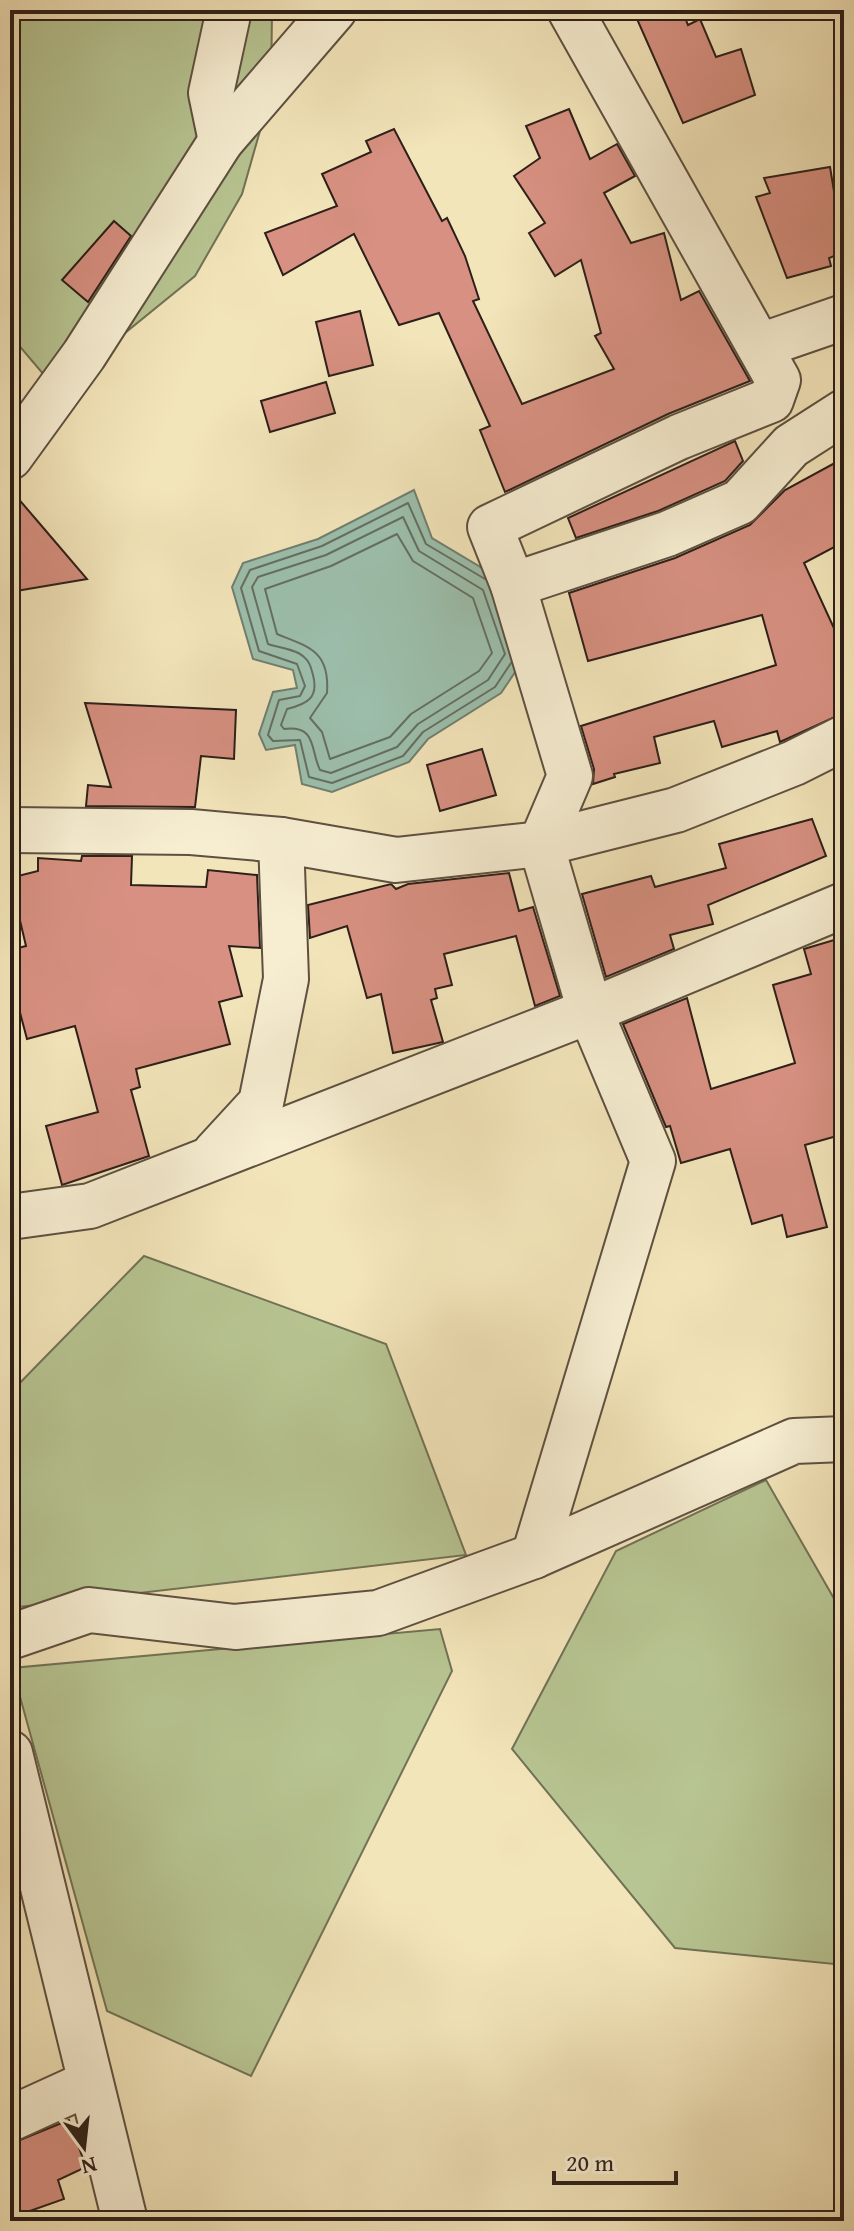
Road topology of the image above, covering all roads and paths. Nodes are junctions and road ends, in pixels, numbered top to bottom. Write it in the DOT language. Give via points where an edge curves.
graph roads {
  1 [pos="229,10"];
  2 [pos="334,10"];
  3 [pos="570,10"];
  4 [pos="221,141"];
  5 [pos="844,317"];
  6 [pos="760,346"];
  7 [pos="771,400"];
  8 [pos="844,412"];
  9 [pos="791,446"];
  10 [pos="10,457"];
  11 [pos="513,585"];
  12 [pos="844,738"];
  13 [pos="10,830"];
  14 [pos="281,840"];
  15 [pos="541,844"];
  16 [pos="844,905"];
  17 [pos="590,1011"];
  18 [pos="208,1160"];
  19 [pos="10,1217"];
  20 [pos="844,1439"];
  21 [pos="534,1556"];
  22 [pos="10,1637"];
  23 [pos="10,1753"];
  24 [pos="89,2083"];
  25 [pos="10,2119"];
  26 [pos="125,2221"];
  1 -- 4 [label="street" via="211,93"];
  2 -- 4 [label="street"];
  3 -- 6 [label="street"];
  4 -- 10 [label="street" via="84,355"];
  5 -- 6 [label="street"];
  6 -- 7 [label="street" via="778,380"];
  7 -- 9 [label="street"];
  7 -- 11 [label="street" via="679,437 490,527"];
  8 -- 9 [label="street"];
  9 -- 11 [label="street" via="740,502 667,534"];
  11 -- 15 [label="street" via="570,776"];
  12 -- 15 [label="street" via="676,810"];
  13 -- 14 [label="street" via="191,832"];
  14 -- 15 [label="street" via="396,860"];
  14 -- 18 [label="street" via="286,979 261,1103"];
  15 -- 17 [label="street"];
  16 -- 17 [label="street"];
  17 -- 18 [label="street"];
  17 -- 21 [label="street" via="653,1161"];
  18 -- 19 [label="street" via="90,1206"];
  20 -- 21 [label="street" via="794,1441"];
  21 -- 22 [label="street" via="378,1613 235,1627 89,1610"];
  23 -- 24 [label="street"];
  24 -- 25 [label="street"];
  24 -- 26 [label="street"];
}
